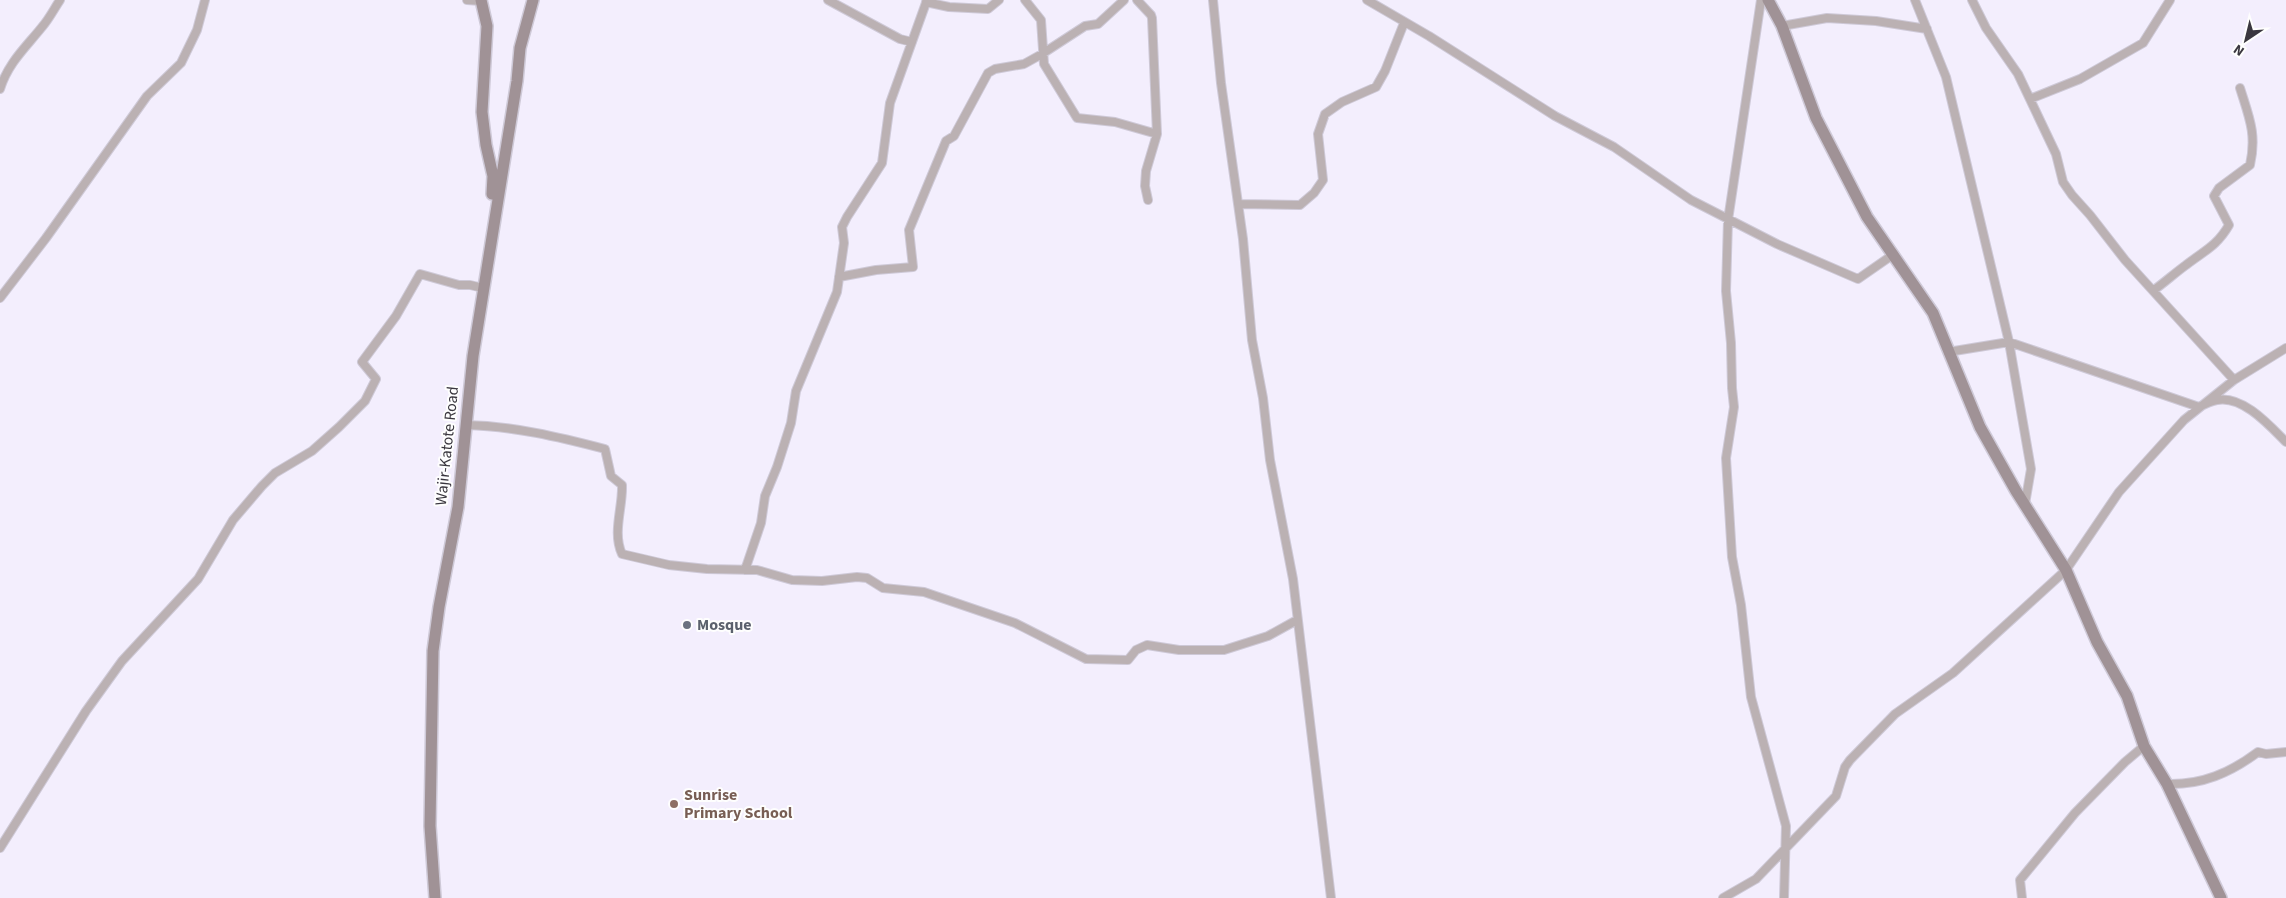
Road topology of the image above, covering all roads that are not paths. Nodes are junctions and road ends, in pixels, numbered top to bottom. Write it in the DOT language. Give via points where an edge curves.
graph roads {
  1 [pos="60,0"];
  2 [pos="205,0"];
  3 [pos="467,0"];
  4 [pos="481,0"];
  5 [pos="533,0"];
  6 [pos="828,0"];
  7 [pos="999,0"];
  8 [pos="1025,0"];
  9 [pos="1124,0"];
  10 [pos="1137,0"];
  11 [pos="1213,0"];
  12 [pos="1367,0"];
  13 [pos="1761,0"];
  14 [pos="1768,0"];
  15 [pos="1915,0"];
  16 [pos="1972,0"];
  17 [pos="2170,0"];
  18 [pos="926,1"];
  19 [pos="1404,22"];
  20 [pos="1782,26"];
  21 [pos="1927,29"];
  22 [pos="912,42"];
  23 [pos="1042,54"];
  24 [pos="2,75"];
  25 [pos="2240,88"];
  26 [pos="0,89"];
  27 [pos="2030,99"];
  28 [pos="1157,134"];
  29 [pos="1148,200"];
  30 [pos="1238,204"];
  31 [pos="1728,220"];
  32 [pos="492,237"];
  33 [pos="1894,254"];
  34 [pos="839,277"];
  35 [pos="483,288"];
  36 [pos="2154,290"];
  37 [pos="0,298"];
  38 [pos="2010,342"];
  39 [pos="2286,348"];
  40 [pos="1948,352"];
  41 [pos="2234,380"];
  42 [pos="2198,407"];
  43 [pos="466,425"];
  44 [pos="2286,442"];
  45 [pos="2025,504"];
  46 [pos="745,570"];
  47 [pos="2066,570"];
  48 [pos="1297,620"];
  49 [pos="2144,746"];
  50 [pos="2286,752"];
  51 [pos="2167,784"];
  52 [pos="0,848"];
  53 [pos="1786,849"];
  54 [pos="435,898"];
  55 [pos="1331,898"];
  56 [pos="1723,898"];
  57 [pos="1784,898"];
  58 [pos="2022,898"];
  59 [pos="2221,898"];
  1 -- 24 [label="street"];
  2 -- 37 [label="street" via="197,30 181,63 147,96"];
  3 -- 4 [label="street"];
  4 -- 32 [label="street" via="487,26 482,112 493,176"];
  5 -- 32 [label="street, Wajir-Katote Road" via="520,48"];
  6 -- 22 [label="street" via="900,39"];
  7 -- 18 [label="street" via="988,8 949,7"];
  8 -- 23 [label="street" via="1041,20 1044,36"];
  9 -- 23 [label="street" via="1098,24 1085,26"];
  10 -- 28 [label="street" via="1152,18"];
  11 -- 30 [label="street"];
  12 -- 19 [label="street"];
  13 -- 31 [label="street"];
  14 -- 20 [label="street"];
  15 -- 21 [label="street"];
  16 -- 27 [label="street"];
  17 -- 27 [label="street" via="2143,43 2080,79"];
  18 -- 22 [label="street"];
  19 -- 30 [label="street" via="1376,87 1342,102 1326,114 1318,134 1323,180 1314,193 1300,205"];
  19 -- 31 [label="street" via="1555,116 1614,147 1690,200"];
  20 -- 21 [label="street" via="1827,18"];
  20 -- 33 [label="street" via="1816,118 1867,217"];
  21 -- 38 [label="street" via="1948,86"];
  22 -- 34 [label="street" via="890,104 882,163 842,227 844,243"];
  23 -- 28 [label="street" via="1048,71 1077,118 1115,122"];
  23 -- 34 [label="street" via="1024,64 988,73 954,136 946,141 909,230 913,267"];
  24 -- 26 [label="street"];
  25 -- 36 [label="street" via="2254,146 2250,165 2219,188 2214,196 2229,225 2207,252"];
  27 -- 36 [label="street" via="2056,154 2067,189"];
  28 -- 29 [label="street" via="1146,171"];
  30 -- 48 [label="street" via="1252,340 1270,460 1293,579"];
  31 -- 33 [label="street" via="1854,279 1861,278"];
  31 -- 53 [label="street" via="1726,291 1734,407 1726,458 1732,557 1751,696 1786,826"];
  32 -- 35 [label="street, Wajir-Katote Road"];
  33 -- 40 [label="street" via="1933,313"];
  34 -- 46 [label="street" via="837,292 796,391 791,423"];
  35 -- 43 [label="street, Wajir-Katote Road" via="472,356"];
  35 -- 52 [label="street" via="420,274 396,316 362,362 376,379 365,401 312,451 268,479 233,520 198,578 116,668"];
  36 -- 41 [label="street"];
  38 -- 40 [label="street"];
  38 -- 42 [label="street"];
  38 -- 45 [label="street" via="2031,469"];
  39 -- 41 [label="street"];
  40 -- 45 [label="street" via="1980,427"];
  41 -- 42 [label="street"];
  42 -- 44 [label="street" via="2218,399 2234,401 2255,412"];
  42 -- 47 [label="street" via="2120,492"];
  43 -- 46 [label="street" via="563,438 605,449 611,476 622,485 617,535 622,554 669,565"];
  43 -- 54 [label="street, Wajir-Katote Road" via="458,507 438,608 433,652 430,826"];
  45 -- 47 [label="street"];
  46 -- 48 [label="street" via="792,580 862,577 883,588 924,592 1014,622 1086,659 1128,660 1136,650 1148,645 1179,650 1224,650 1268,636"];
  47 -- 49 [label="street" via="2097,642 2126,696"];
  47 -- 53 [label="street" via="1980,650 1896,714 1854,754 1845,767 1836,796"];
  48 -- 55 [label="street"];
  49 -- 51 [label="street"];
  49 -- 58 [label="street" via="2053,838 2020,880"];
  50 -- 51 [label="street" via="2258,752 2226,773 2188,785"];
  51 -- 59 [label="street"];
  53 -- 56 [label="street" via="1756,879"];
  53 -- 57 [label="street"];
}
